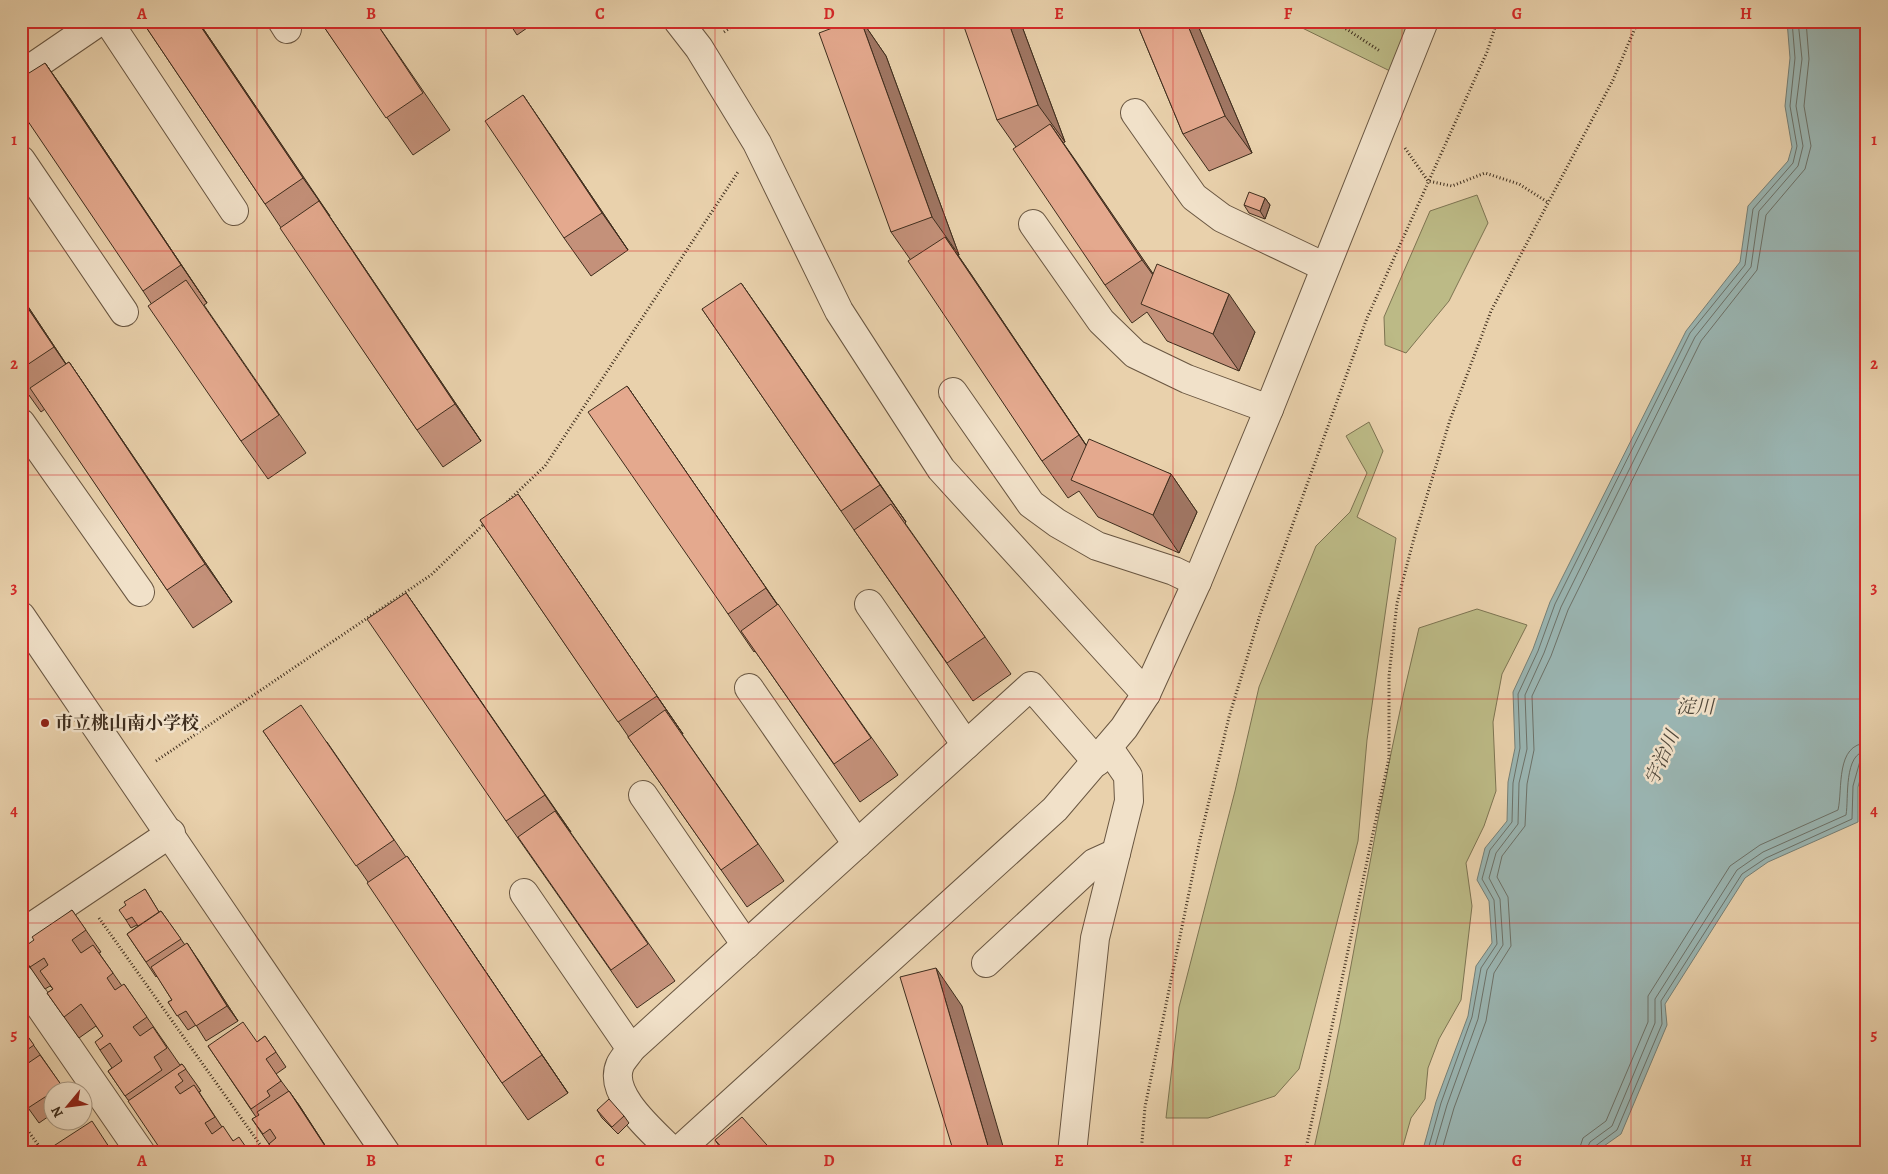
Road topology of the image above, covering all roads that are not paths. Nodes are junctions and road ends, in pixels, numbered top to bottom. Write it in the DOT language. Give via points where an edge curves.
graph roads {
  1 [pos="100,21"];
  2 [pos="108,21"];
  3 [pos="678,21"];
  4 [pos="1424,21"];
  5 [pos="21,75"];
  6 [pos="1135,113"];
  7 [pos="21,160"];
  8 [pos="234,211"];
  9 [pos="1033,224"];
  10 [pos="1325,267"];
  11 [pos="124,312"];
  12 [pos="953,392"];
  13 [pos="1269,409"];
  14 [pos="21,422"];
  15 [pos="1197,582"];
  16 [pos="140,592"];
  17 [pos="869,604"];
  18 [pos="21,616"];
  19 [pos="749,688"];
  20 [pos="1146,694"];
  21 [pos="966,745"];
  22 [pos="1102,755"];
  23 [pos="643,796"];
  24 [pos="171,832"];
  25 [pos="857,844"];
  26 [pos="1116,853"];
  27 [pos="524,893"];
  28 [pos="21,934"];
  29 [pos="746,945"];
  30 [pos="986,963"];
  31 [pos="21,979"];
  32 [pos="631,1049"];
  33 [pos="141,1153"];
  34 [pos="386,1153"];
  35 [pos="675,1153"];
  36 [pos="1072,1153"];
  1 -- 5 [label="street"];
  2 -- 8 [label="street"];
  3 -- 20 [label="street" via="699,48 757,143 840,311 941,469"];
  4 -- 10 [label="street"];
  6 -- 10 [label="street" via="1194,196 1222,218"];
  7 -- 11 [label="street"];
  9 -- 13 [label="street" via="1101,320 1135,354 1187,379"];
  10 -- 13 [label="street"];
  12 -- 15 [label="street" via="1031,504 1097,546"];
  13 -- 15 [label="street"];
  14 -- 16 [label="street"];
  15 -- 20 [label="street"];
  17 -- 21 [label="street"];
  18 -- 24 [label="street"];
  19 -- 25 [label="street"];
  20 -- 22 [label="street"];
  21 -- 22 [label="street" via="1031,686"];
  21 -- 25 [label="street"];
  22 -- 26 [label="street" via="1128,776 1129,801"];
  22 -- 35 [label="street" via="1055,809"];
  23 -- 29 [label="street"];
  24 -- 28 [label="street"];
  24 -- 34 [label="street"];
  25 -- 29 [label="street"];
  26 -- 30 [label="street" via="1094,863"];
  26 -- 36 [label="street" via="1095,938"];
  27 -- 32 [label="street"];
  29 -- 32 [label="street"];
  31 -- 33 [label="street"];
  32 -- 35 [label="street" via="620,1065 618,1085 630,1106"];
}
